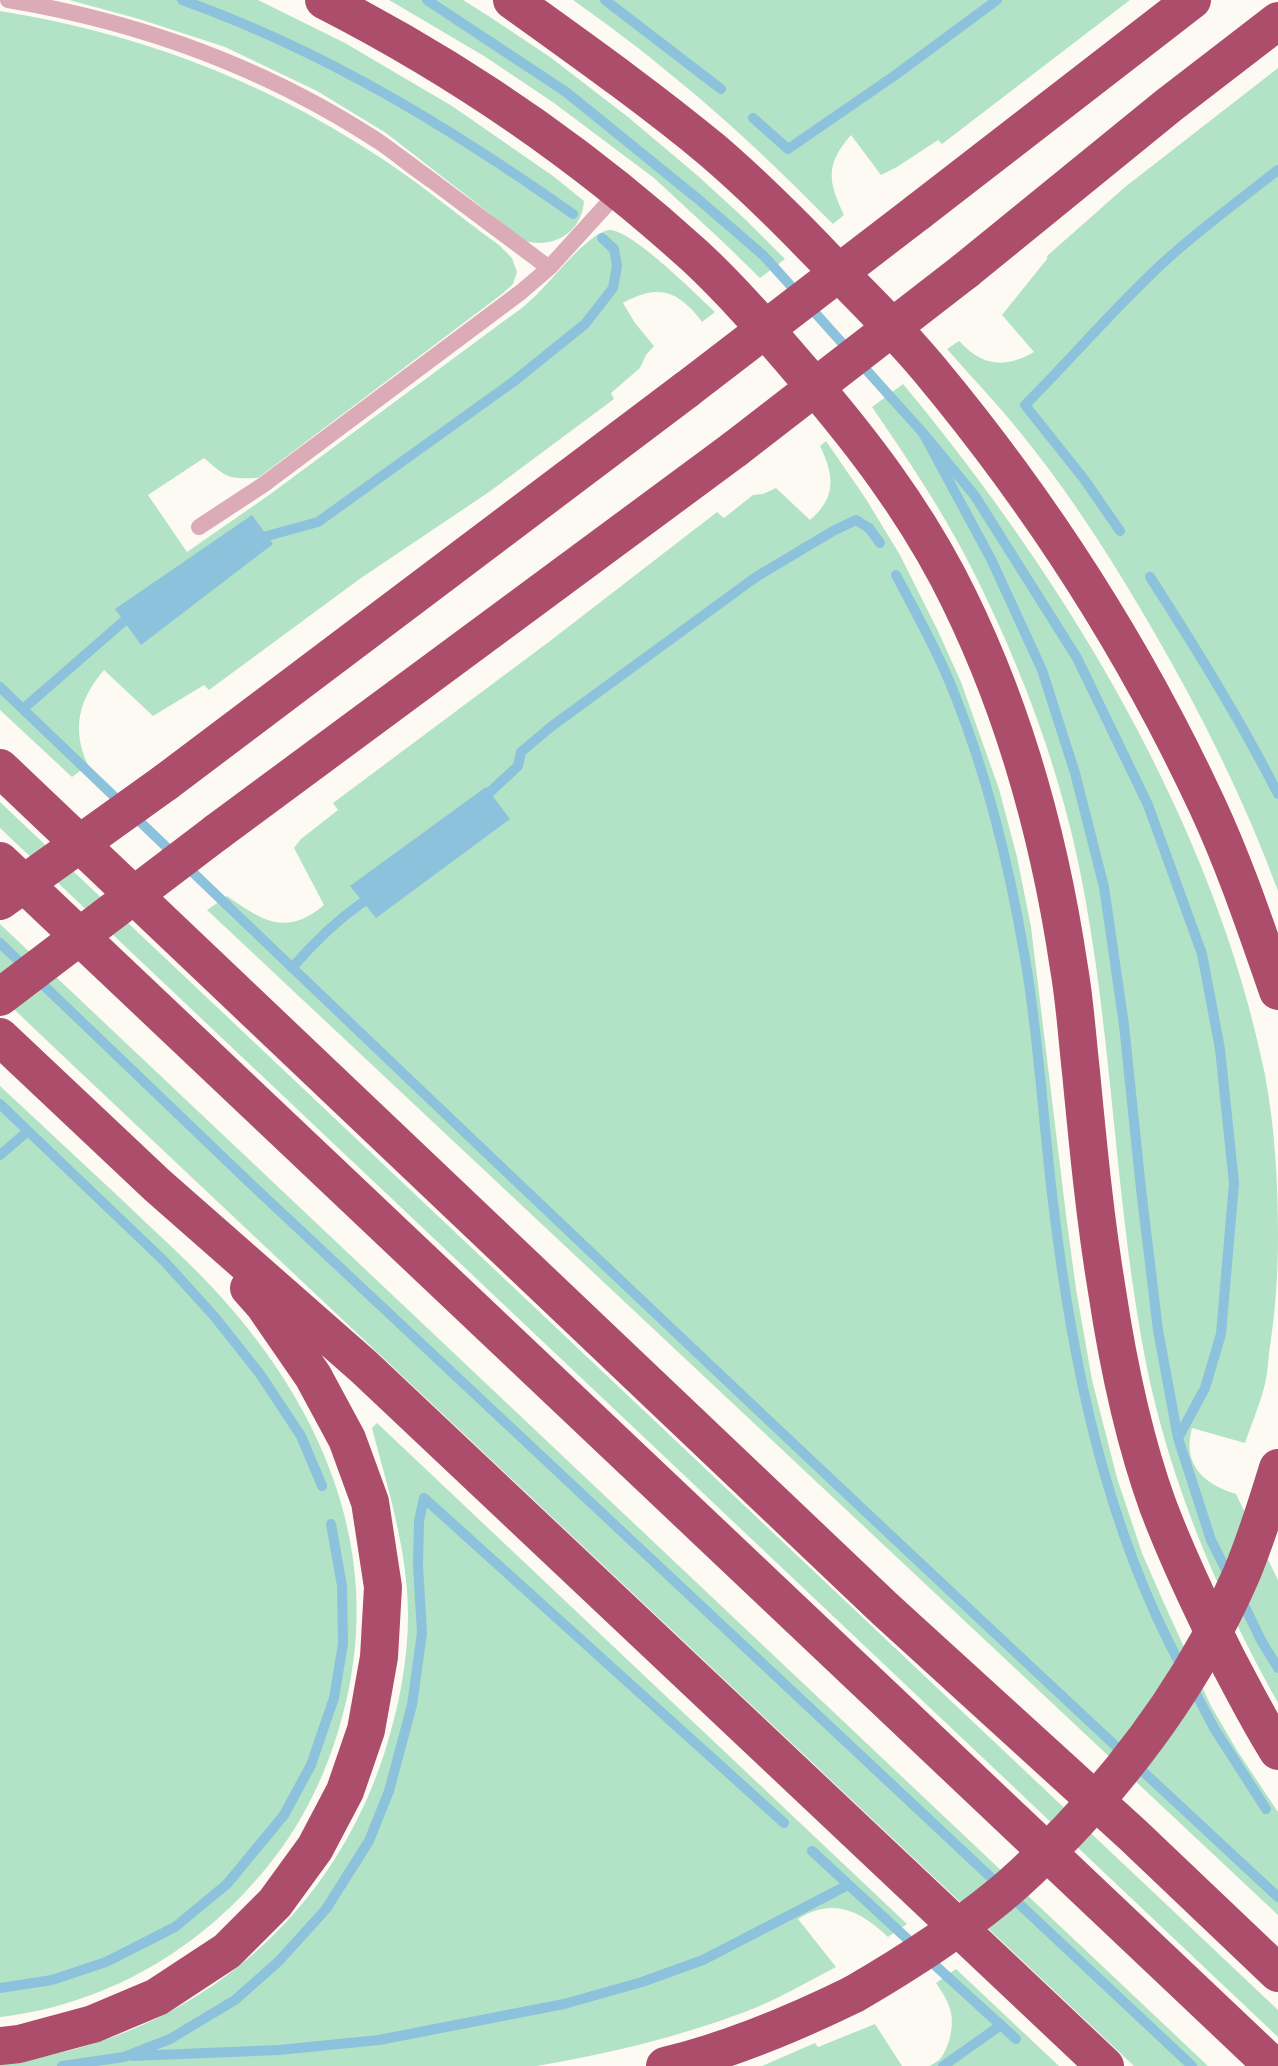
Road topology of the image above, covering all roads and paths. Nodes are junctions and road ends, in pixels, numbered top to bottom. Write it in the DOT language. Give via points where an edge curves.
graph roads {
  1 [pos="8,0"];
  2 [pos="324,0"];
  3 [pos="512,0"];
  4 [pos="1192,0"];
  5 [pos="1278,20"];
  6 [pos="620,190"];
  7 [pos="549,268"];
  8 [pos="199,527"];
  9 [pos="0,768"];
  10 [pos="0,861"];
  11 [pos="0,901"];
  12 [pos="1278,991"];
  13 [pos="0,997"];
  14 [pos="0,1038"];
  15 [pos="157,1185"];
  16 [pos="1278,1468"];
  17 [pos="1278,1751"];
  18 [pos="1278,1973"];
  19 [pos="0,2046"];
  20 [pos="665,2066"];
  21 [pos="1105,2066"];
  22 [pos="1273,2066"];
  1 -- 7 [label="lane" via="146,33 221,58 312,101 379,142"];
  2 -- 6 [label="highway" via="442,65"];
  3 -- 12 [label="highway" via="713,151 864,298 927,366 984,438 1080,575 1156,703 1208,807"];
  4 -- 11 [label="highway, bridge" via="685,390 166,782"];
  5 -- 13 [label="highway, bridge" via="735,449"];
  6 -- 7 [label="lane"];
  6 -- 17 [label="highway" via="738,300 851,429 930,544 993,676 1038,814 1061,919 1107,1289 1135,1428 1157,1504 1186,1573 1250,1705"];
  7 -- 8 [label="lane" via="274,477"];
  9 -- 18 [label="highway" via="875,1599"];
  10 -- 22 [label="highway"];
  14 -- 15 [label="highway"];
  15 -- 19 [label="highway" via="264,1305 313,1376 347,1439 370,1502 383,1587 379,1657 366,1730 345,1791 315,1848 275,1903 227,1951 157,1997 93,2024"];
  15 -- 21 [label="highway" via="364,1367"];
  16 -- 20 [label="highway, bridge" via="1242,1573 1191,1675 1129,1762 1048,1852 1000,1896 854,1994 796,2022"];
}
